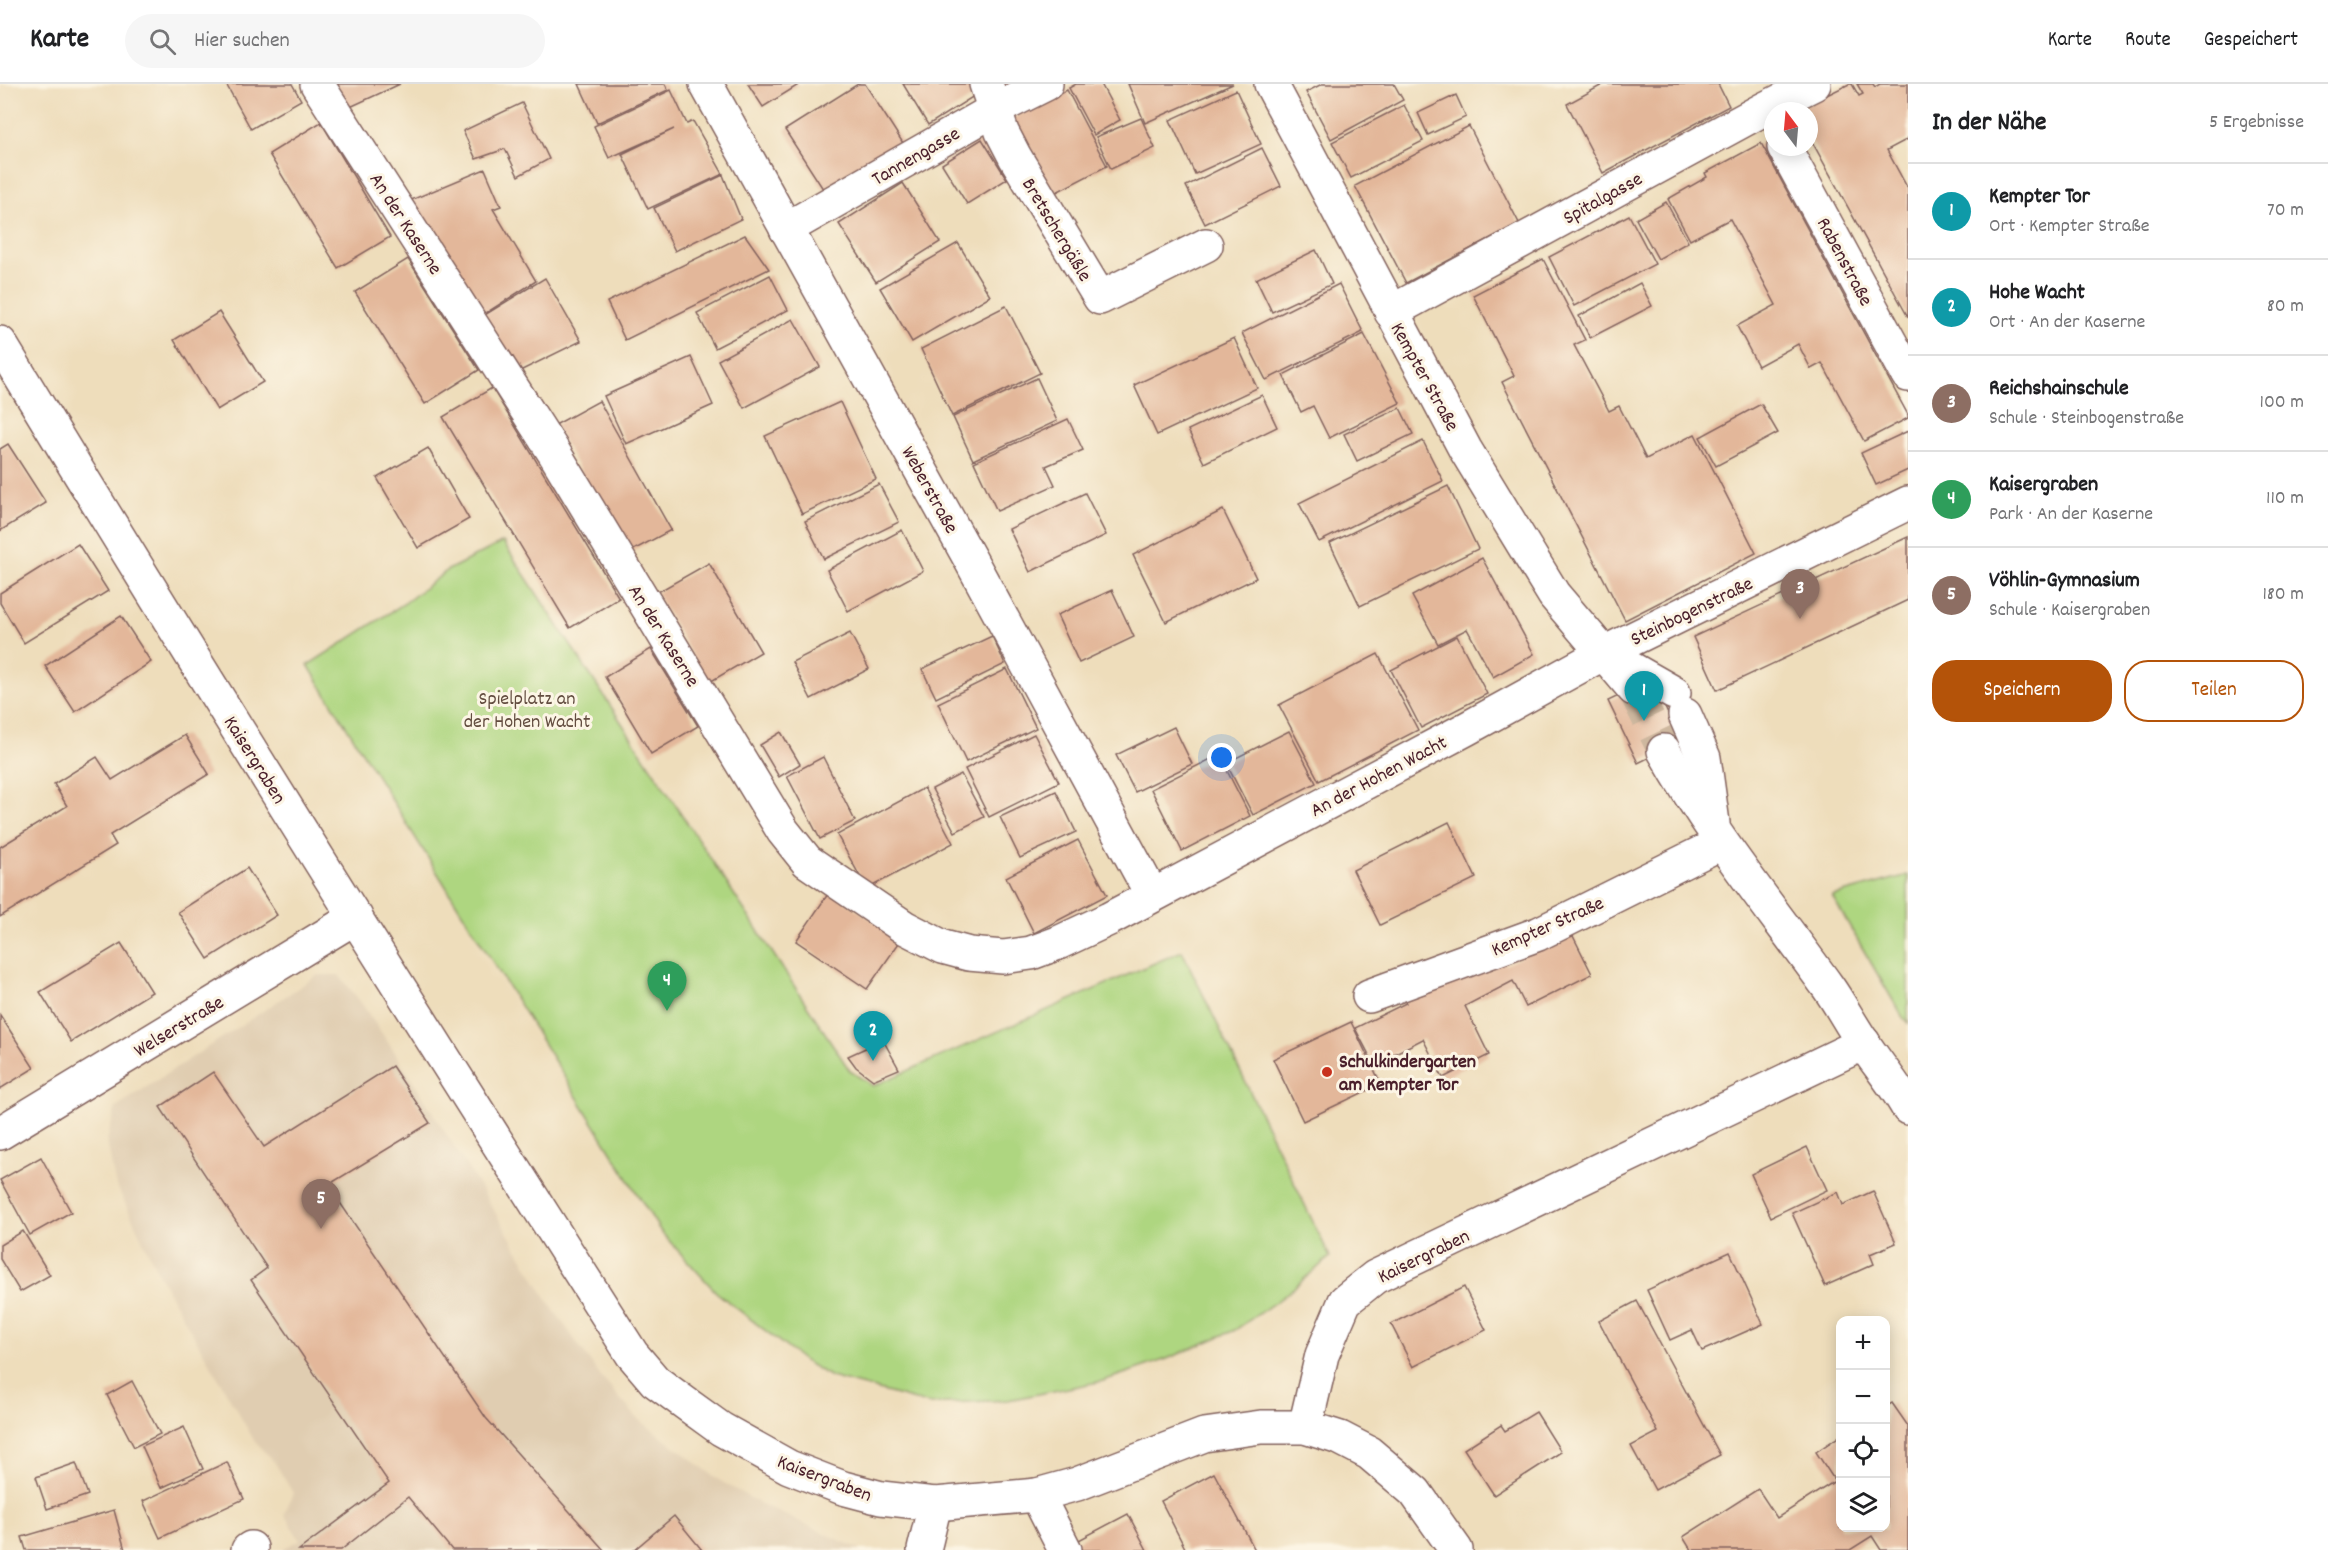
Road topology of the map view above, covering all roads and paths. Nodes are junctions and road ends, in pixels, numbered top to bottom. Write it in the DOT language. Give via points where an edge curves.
graph roads {
  1 [pos="317,84"];
  2 [pos="706,84"];
  3 [pos="1046,84"];
  4 [pos="1271,84"];
  5 [pos="1814,84"];
  6 [pos="990,97"];
  7 [pos="1762,106"];
  8 [pos="1789,156"];
  9 [pos="786,229"];
  10 [pos="1206,245"];
  11 [pos="1390,312"];
  12 [pos="0,343"];
  13 [pos="1908,375"];
  14 [pos="1908,503"];
  15 [pos="1604,653"];
  16 [pos="1634,689"];
  17 [pos="1664,751"];
  18 [pos="1718,838"];
  19 [pos="1152,895"];
  20 [pos="356,917"];
  21 [pos="1369,996"];
  22 [pos="1864,1043"];
  23 [pos="1908,1108"];
  24 [pos="0,1133"];
  25 [pos="1305,1427"];
  26 [pos="1037,1495"];
  27 [pos="935,1504"];
  28 [pos="924,1550"];
  29 [pos="1065,1550"];
  30 [pos="1456,1550"];
  1 -- 19 [label="street, An der Kaserne" via="553,451 760,795 807,861 904,927 943,947 969,954 1003,957 1031,953 1068,939"];
  2 -- 9 [label="street, Weberstraße"];
  3 -- 6 [label="street, Tannengasse"];
  4 -- 11 [label="street, Kempter Straße"];
  5 -- 7 [label="street, Spitalgasse"];
  6 -- 9 [label="street, Tannengasse"];
  6 -- 10 [label="street, Bretschergäßle" via="1015,157 1100,298"];
  7 -- 11 [label="street, Spitalgasse"];
  8 -- 13 [label="street, Rabenstraße"];
  9 -- 19 [label="street, Weberstraße"];
  11 -- 15 [label="street, Kempter Straße" via="1465,449 1554,595"];
  12 -- 20 [label="street, Kaisergraben" via="183,644"];
  14 -- 15 [label="street, Steinbogenstraße"];
  15 -- 16 [label="street, Kempter Straße"];
  15 -- 18 [label="street, Kempter Straße" via="1679,704 1704,758"];
  15 -- 19 [label="street, An der Hohen Wacht"];
  17 -- 18 [label="street, Kempter Straße"];
  18 -- 21 [label="street, Kempter Straße" via="1538,934"];
  18 -- 22 [label="street, Kempter Straße"];
  20 -- 24 [label="street, Welserstraße"];
  20 -- 27 [label="street, Kaisergraben" via="632,1354 655,1381 721,1429 789,1467 881,1498"];
  22 -- 23 [label="street, Kempter Straße"];
  22 -- 25 [label="street, Kaisergraben" via="1375,1277 1345,1301 1322,1355"];
  25 -- 26 [label="street, Kaisergraben" via="1204,1435 1077,1484"];
  25 -- 30 [label="street" via="1369,1453 1415,1492"];
  26 -- 27 [label="street, Kaisergraben"];
  26 -- 29 [label="street"];
  27 -- 28 [label="street"];
}
